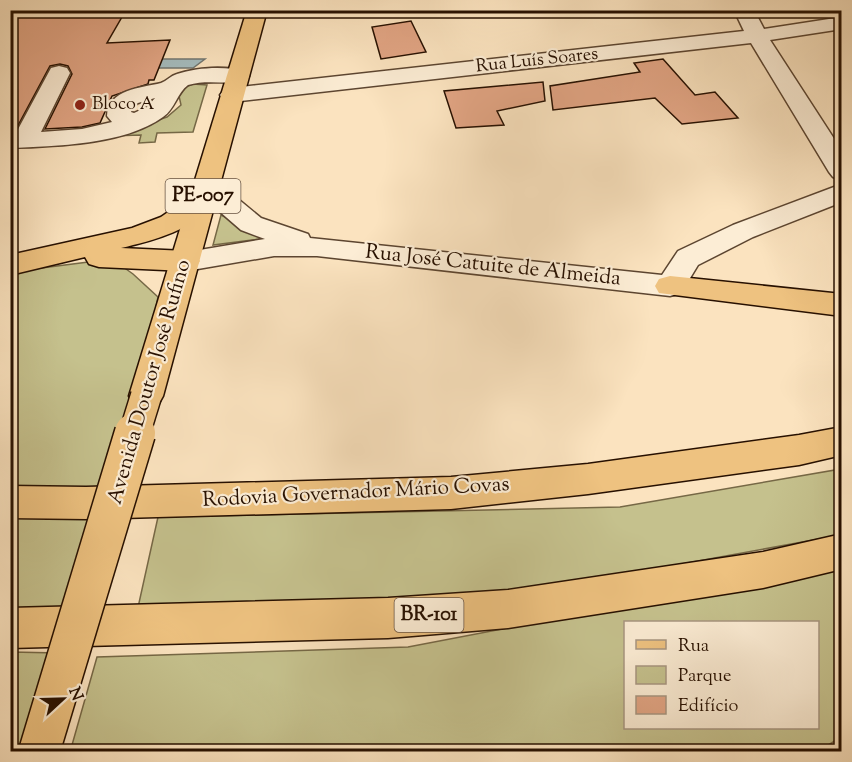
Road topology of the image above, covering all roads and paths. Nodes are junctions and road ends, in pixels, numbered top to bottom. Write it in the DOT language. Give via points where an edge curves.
graph roads {
  1 [pos="257,10"];
  2 [pos="744,10"];
  3 [pos="842,23"];
  4 [pos="757,36"];
  5 [pos="59,73"];
  6 [pos="235,86"];
  7 [pos="18,141"];
  8 [pos="842,172"];
  9 [pos="842,192"];
  10 [pos="204,193"];
  11 [pos="317,247"];
  12 [pos="46,257"];
  13 [pos="186,261"];
  14 [pos="10,265"];
  15 [pos="670,286"];
  16 [pos="842,305"];
  17 [pos="842,441"];
  18 [pos="10,502"];
  19 [pos="842,551"];
  20 [pos="10,628"];
  21 [pos="39,752"];
  1 -- 6 [label="main road, Avenida Doutor José Rufino / PE-007"];
  2 -- 4 [label="street"];
  3 -- 4 [label="street, Rua Luís Soares"];
  4 -- 6 [label="street, Rua Luís Soares"];
  4 -- 8 [label="street"];
  5 -- 7 [label="street"];
  6 -- 7 [label="street, Rua Luís Soares" via="187,77 177,82 158,111 135,121 84,137"];
  6 -- 10 [label="main road, Avenida Doutor José Rufino / PE-007"];
  9 -- 15 [label="street" via="743,231 688,258"];
  10 -- 11 [label="street, Rua José Catuite de Almeida" via="251,224"];
  10 -- 12 [label="main road" via="171,223 139,235"];
  10 -- 13 [label="main road, Avenida Doutor José Rufino / PE-007"];
  11 -- 13 [label="street, Rua José Catuite de Almeida" via="274,247"];
  11 -- 15 [label="street, Rua José Catuite de Almeida"];
  12 -- 13 [label="main road" via="121,256"];
  12 -- 14 [label="main road"];
  13 -- 21 [label="main road, Avenida Doutor José Rufino / PE-007, bridge"];
  15 -- 16 [label="main road"];
  17 -- 18 [label="main road, Rodovia Governador Mário Covas" via="799,450 451,493"];
  19 -- 20 [label="main road, BR-101" via="764,570 508,609 377,618"];
}
